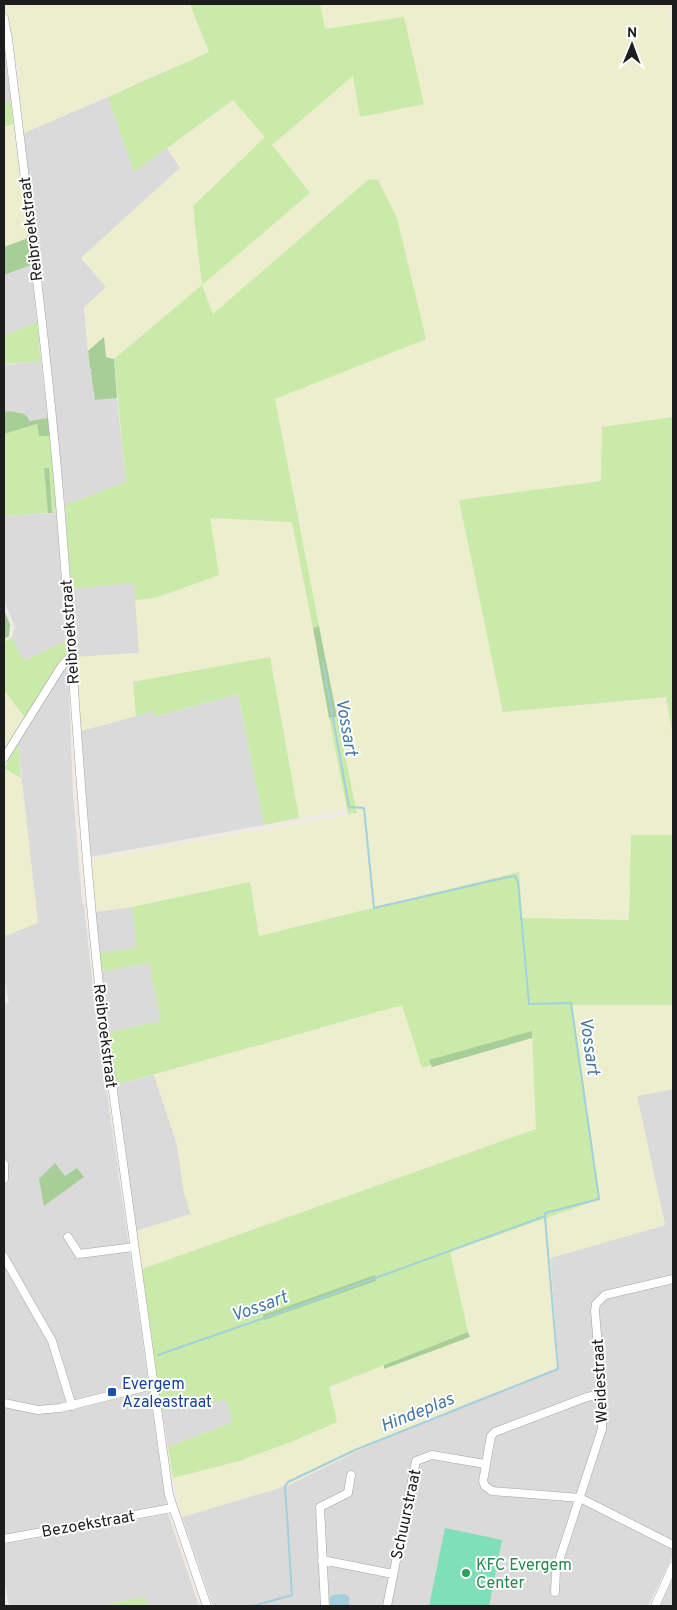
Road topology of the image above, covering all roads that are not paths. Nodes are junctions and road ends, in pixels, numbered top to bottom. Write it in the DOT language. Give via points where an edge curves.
graph roads {
  1 [pos="4,18"];
  2 [pos="6,40"];
  3 [pos="71,656"];
  4 [pos="4,758"];
  5 [pos="4,1164"];
  6 [pos="4,1178"];
  7 [pos="68,1237"];
  8 [pos="134,1247"];
  9 [pos="4,1257"];
  10 [pos="673,1278"];
  11 [pos="153,1385"];
  12 [pos="602,1394"];
  13 [pos="4,1403"];
  14 [pos="72,1406"];
  15 [pos="485,1464"];
  16 [pos="352,1475"];
  17 [pos="580,1498"];
  18 [pos="172,1508"];
  19 [pos="4,1538"];
  20 [pos="673,1545"];
  21 [pos="322,1560"];
  22 [pos="673,1566"];
  23 [pos="393,1574"];
  24 [pos="555,1592"];
  25 [pos="208,1606"];
  26 [pos="325,1606"];
  27 [pos="387,1606"];
  28 [pos="654,1606"];
  1 -- 2 [label="street, Reibroekstraat"];
  2 -- 3 [label="street, Reibroekstraat" via="59,490"];
  3 -- 4 [label="street"];
  3 -- 8 [label="street, Reibroekstraat" via="94,942"];
  5 -- 6 [label="street"];
  7 -- 8 [label="street" via="79,1254"];
  8 -- 11 [label="street, Reibroekstraat"];
  9 -- 14 [label="street" via="52,1341"];
  10 -- 12 [label="street, Weidestraat" via="605,1295 596,1304"];
  11 -- 14 [label="street"];
  11 -- 18 [label="street, Reibroekstraat"];
  12 -- 15 [label="street" via="495,1432 491,1436"];
  12 -- 17 [label="street, Weidestraat" via="602,1429"];
  13 -- 14 [label="street" via="38,1410"];
  15 -- 17 [label="street" via="483,1481 492,1491"];
  15 -- 23 [label="street, Schuurstraat" via="432,1455 416,1461"];
  16 -- 21 [label="street" via="348,1493 320,1507"];
  17 -- 20 [label="street"];
  17 -- 24 [label="street, Weidestraat" via="556,1570"];
  18 -- 19 [label="street, Bezoekstraat"];
  18 -- 25 [label="street, Reibroekstraat"];
  21 -- 23 [label="street"];
  21 -- 26 [label="street"];
  22 -- 28 [label="street"];
  23 -- 27 [label="street, Schuurstraat"];
}
